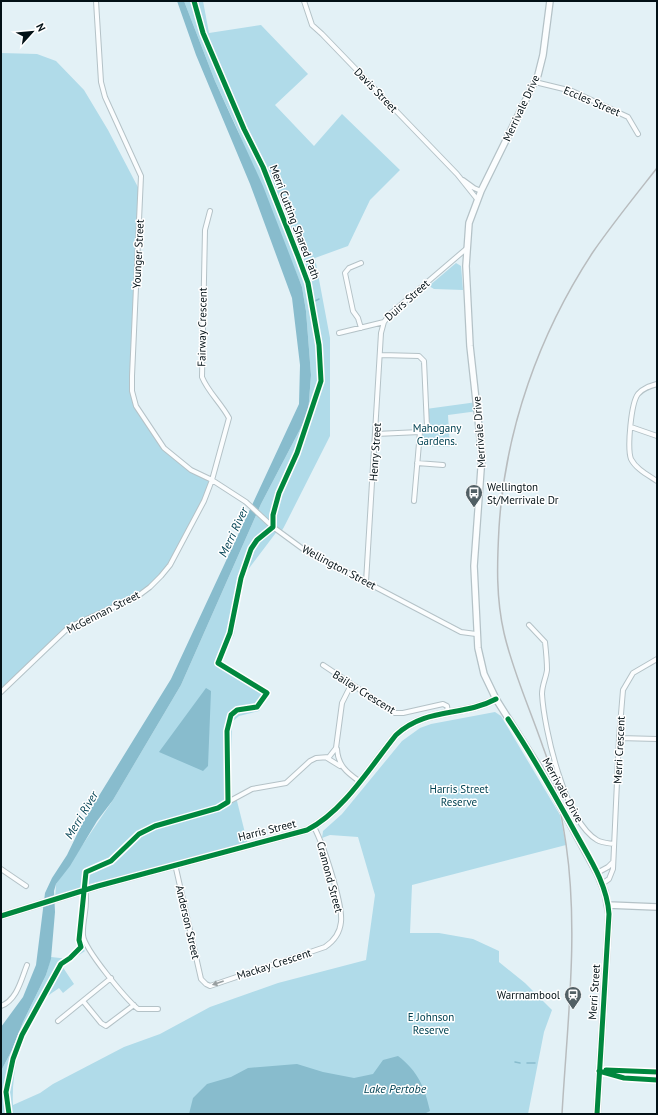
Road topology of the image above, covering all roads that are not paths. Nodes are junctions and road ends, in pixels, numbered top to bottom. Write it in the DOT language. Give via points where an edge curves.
graph roads {
  1 [pos="96,1"];
  2 [pos="304,1"];
  3 [pos="550,1"];
  4 [pos="535,82"];
  5 [pos="638,134"];
  6 [pos="457,174"];
  7 [pos="481,191"];
  8 [pos="477,199"];
  9 [pos="210,211"];
  10 [pos="466,249"];
  11 [pos="361,264"];
  12 [pos="384,322"];
  13 [pos="361,328"];
  14 [pos="339,333"];
  15 [pos="381,355"];
  16 [pos="657,384"];
  17 [pos="631,427"];
  18 [pos="420,432"];
  19 [pos="376,434"];
  20 [pos="657,436"];
  21 [pos="417,463"];
  22 [pos="443,465"];
  23 [pos="212,480"];
  24 [pos="657,481"];
  25 [pos="414,501"];
  26 [pos="366,582"];
  27 [pos="529,625"];
  28 [pos="476,634"];
  29 [pos="657,658"];
  30 [pos="323,665"];
  31 [pos="351,685"];
  32 [pos="1,692"];
  33 [pos="496,699"];
  34 [pos="448,712"];
  35 [pos="619,738"];
  36 [pos="657,739"];
  37 [pos="337,744"];
  38 [pos="324,757"];
  39 [pos="346,772"];
  40 [pos="359,782"];
  41 [pos="228,802"];
  42 [pos="314,827"];
  43 [pos="614,844"];
  44 [pos="614,857"];
  45 [pos="175,864"];
  46 [pos="1,869"];
  47 [pos="597,873"];
  48 [pos="602,884"];
  49 [pos="26,886"];
  50 [pos="85,889"];
  51 [pos="608,905"];
  52 [pos="657,907"];
  53 [pos="1,916"];
  54 [pos="340,929"];
  55 [pos="27,965"];
  56 [pos="111,978"];
  57 [pos="201,979"];
  58 [pos="83,1001"];
  59 [pos="134,1005"];
  60 [pos="2,1006"];
  61 [pos="158,1009"];
  62 [pos="58,1021"];
  63 [pos="598,1071"];
  64 [pos="657,1072"];
  65 [pos="657,1080"];
  66 [pos="597,1114"];
  1 -- 23 [label="street, Younger Street" via="101,82 105,97 141,176 132,391 136,406 164,448 191,470"];
  2 -- 6 [label="street, Davis Street" via="312,25"];
  3 -- 4 [label="street, Merrivale Drive" via="542,62"];
  4 -- 5 [label="street, Eccles Street" via="572,91 628,117"];
  4 -- 7 [label="street, Merrivale Drive"];
  6 -- 7 [label="street, Davis Street"];
  6 -- 8 [label="street, Davis Street"];
  7 -- 8 [label="street, Merrivale Drive"];
  8 -- 10 [label="street, Merrivale Drive" via="469,223"];
  9 -- 23 [label="street, Fairway Crescent" via="205,230 202,377 205,386 229,418"];
  10 -- 12 [label="street, Duirs Street"];
  10 -- 28 [label="street, Merrivale Drive" via="470,346 482,455 474,566"];
  11 -- 13 [label="street" via="349,268 345,273 353,311"];
  12 -- 13 [label="street, Duirs Street"];
  12 -- 15 [label="street, Henry Street"];
  13 -- 14 [label="street, Duirs Street"];
  15 -- 18 [label="street" via="419,356 424,361 427,426"];
  15 -- 19 [label="street, Henry Street"];
  16 -- 17 [label="street" via="644,389 636,396"];
  17 -- 20 [label="street"];
  17 -- 24 [label="street" via="631,459"];
  18 -- 19 [label="street"];
  18 -- 21 [label="street"];
  19 -- 26 [label="street, Henry Street"];
  21 -- 22 [label="street"];
  21 -- 25 [label="street"];
  23 -- 26 [label="street, Wellington Street" via="246,502 303,549"];
  23 -- 32 [label="street, McGennan Street" via="204,501 170,565 150,588 69,628"];
  26 -- 28 [label="street, Wellington Street" via="461,632"];
  27 -- 43 [label="street" via="545,642 547,671 542,693 544,712 556,769 565,795 590,834 600,842"];
  28 -- 33 [label="street, Merrivale Drive" via="482,667"];
  29 -- 35 [label="street, Merri Crescent" via="633,673 624,686"];
  30 -- 31 [label="street, Bailey Crescent"];
  31 -- 34 [label="street, Bailey Crescent" via="397,713 442,704 447,706"];
  31 -- 37 [label="street" via="342,703"];
  33 -- 34 [label="street, Harris Street" via="476,707"];
  33 -- 47 [label="street, Merrivale Drive" via="539,768"];
  34 -- 40 [label="street, Harris Street" via="418,720 402,730"];
  35 -- 36 [label="street"];
  35 -- 43 [label="street, Merri Crescent"];
  37 -- 38 [label="street" via="333,754"];
  37 -- 39 [label="street" via="339,760"];
  38 -- 39 [label="street" via="335,761"];
  38 -- 41 [label="street" via="310,761 286,783 252,788"];
  39 -- 40 [label="street"];
  40 -- 42 [label="street, Harris Street" via="334,810"];
  42 -- 45 [label="street, Harris Street" via="293,835"];
  42 -- 54 [label="street, Cramond Street" via="323,847 339,904"];
  43 -- 44 [label="street, Merri Crescent"];
  44 -- 47 [label="street" via="610,866"];
  44 -- 48 [label="street, Merri Crescent" via="612,875"];
  45 -- 50 [label="street, Harris Street"];
  45 -- 57 [label="street, Anderson Street"];
  46 -- 49 [label="street"];
  47 -- 48 [label="street, Merri Street"];
  48 -- 51 [label="street, Merri Street"];
  50 -- 53 [label="street, Harris Street"];
  50 -- 56 [label="street" via="88,904 84,940"];
  51 -- 52 [label="street"];
  51 -- 63 [label="street, Merri Street"];
  54 -- 57 [label="street, Mackay Crescent, one-way" via="325,947 210,986"];
  55 -- 60 [label="street" via="16,992"];
  56 -- 58 [label="street"];
  56 -- 59 [label="street"];
  58 -- 59 [label="street" via="100,1023 106,1026"];
  58 -- 62 [label="street"];
  59 -- 61 [label="street" via="138,1009"];
  63 -- 64 [label="street"];
  63 -- 65 [label="street" via="624,1078"];
  63 -- 66 [label="street, Merri Street"];
}
